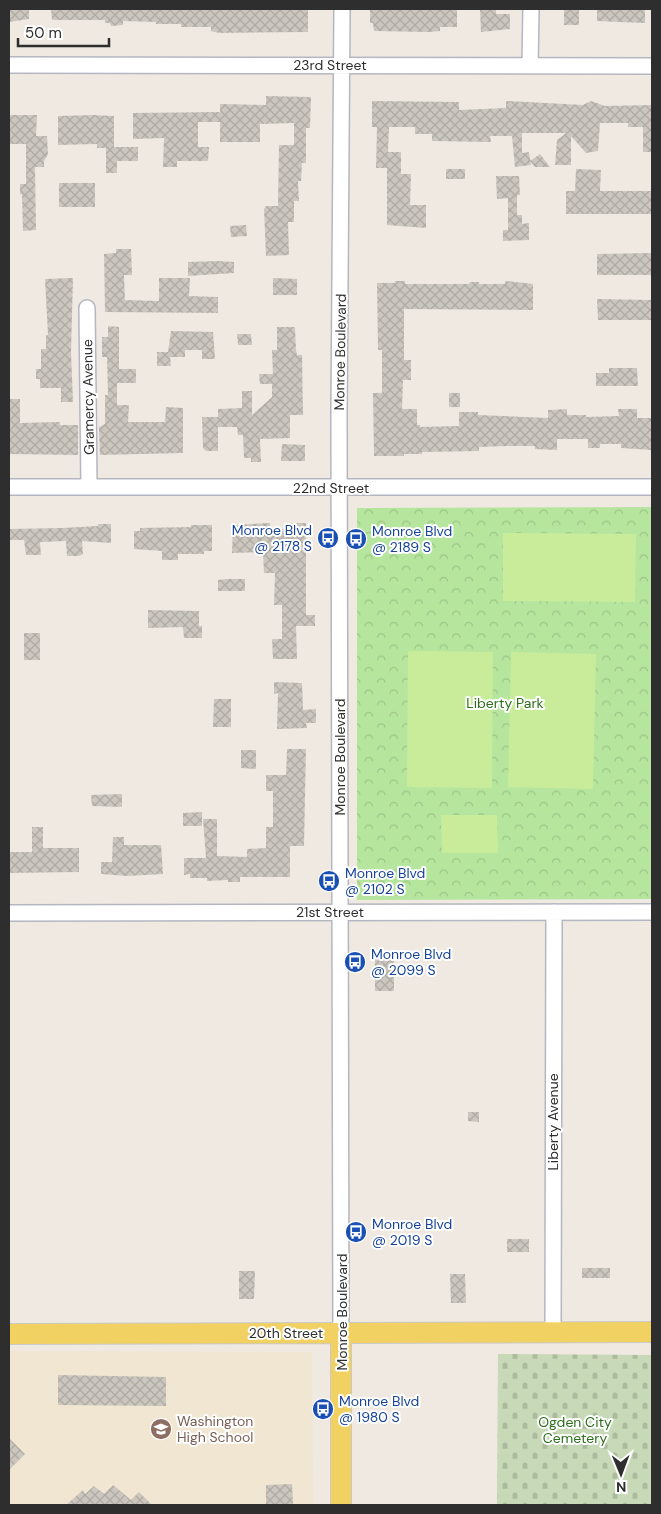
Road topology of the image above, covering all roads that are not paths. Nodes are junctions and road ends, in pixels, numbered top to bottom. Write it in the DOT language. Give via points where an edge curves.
graph roads {
  1 [pos="342,9"];
  2 [pos="531,9"];
  3 [pos="9,65"];
  4 [pos="341,65"];
  5 [pos="530,66"];
  6 [pos="652,66"];
  7 [pos="87,308"];
  8 [pos="9,487"];
  9 [pos="89,487"];
  10 [pos="652,487"];
  11 [pos="340,488"];
  12 [pos="341,912"];
  13 [pos="554,912"];
  14 [pos="652,912"];
  15 [pos="9,913"];
  16 [pos="553,1332"];
  17 [pos="652,1332"];
  18 [pos="341,1333"];
  19 [pos="9,1334"];
  20 [pos="341,1505"];
  1 -- 4 [label="street, Monroe Boulevard"];
  2 -- 5 [label="street"];
  3 -- 4 [label="street, 23rd Street"];
  4 -- 5 [label="street, 23rd Street"];
  4 -- 11 [label="street, Monroe Boulevard"];
  5 -- 6 [label="street, 23rd Street"];
  7 -- 9 [label="street, Gramercy Avenue"];
  8 -- 9 [label="street, 22nd Street"];
  9 -- 11 [label="street, 22nd Street"];
  10 -- 11 [label="street, 22nd Street"];
  11 -- 12 [label="street, Monroe Boulevard"];
  12 -- 13 [label="street, 21st Street"];
  12 -- 15 [label="street, 21st Street"];
  12 -- 18 [label="street, Monroe Boulevard"];
  13 -- 14 [label="street, 21st Street"];
  13 -- 16 [label="street, Liberty Avenue"];
  16 -- 17 [label="main road, 20th Street"];
  16 -- 18 [label="main road, 20th Street"];
  18 -- 19 [label="main road, 20th Street"];
  18 -- 20 [label="main road, Monroe Boulevard"];
}
